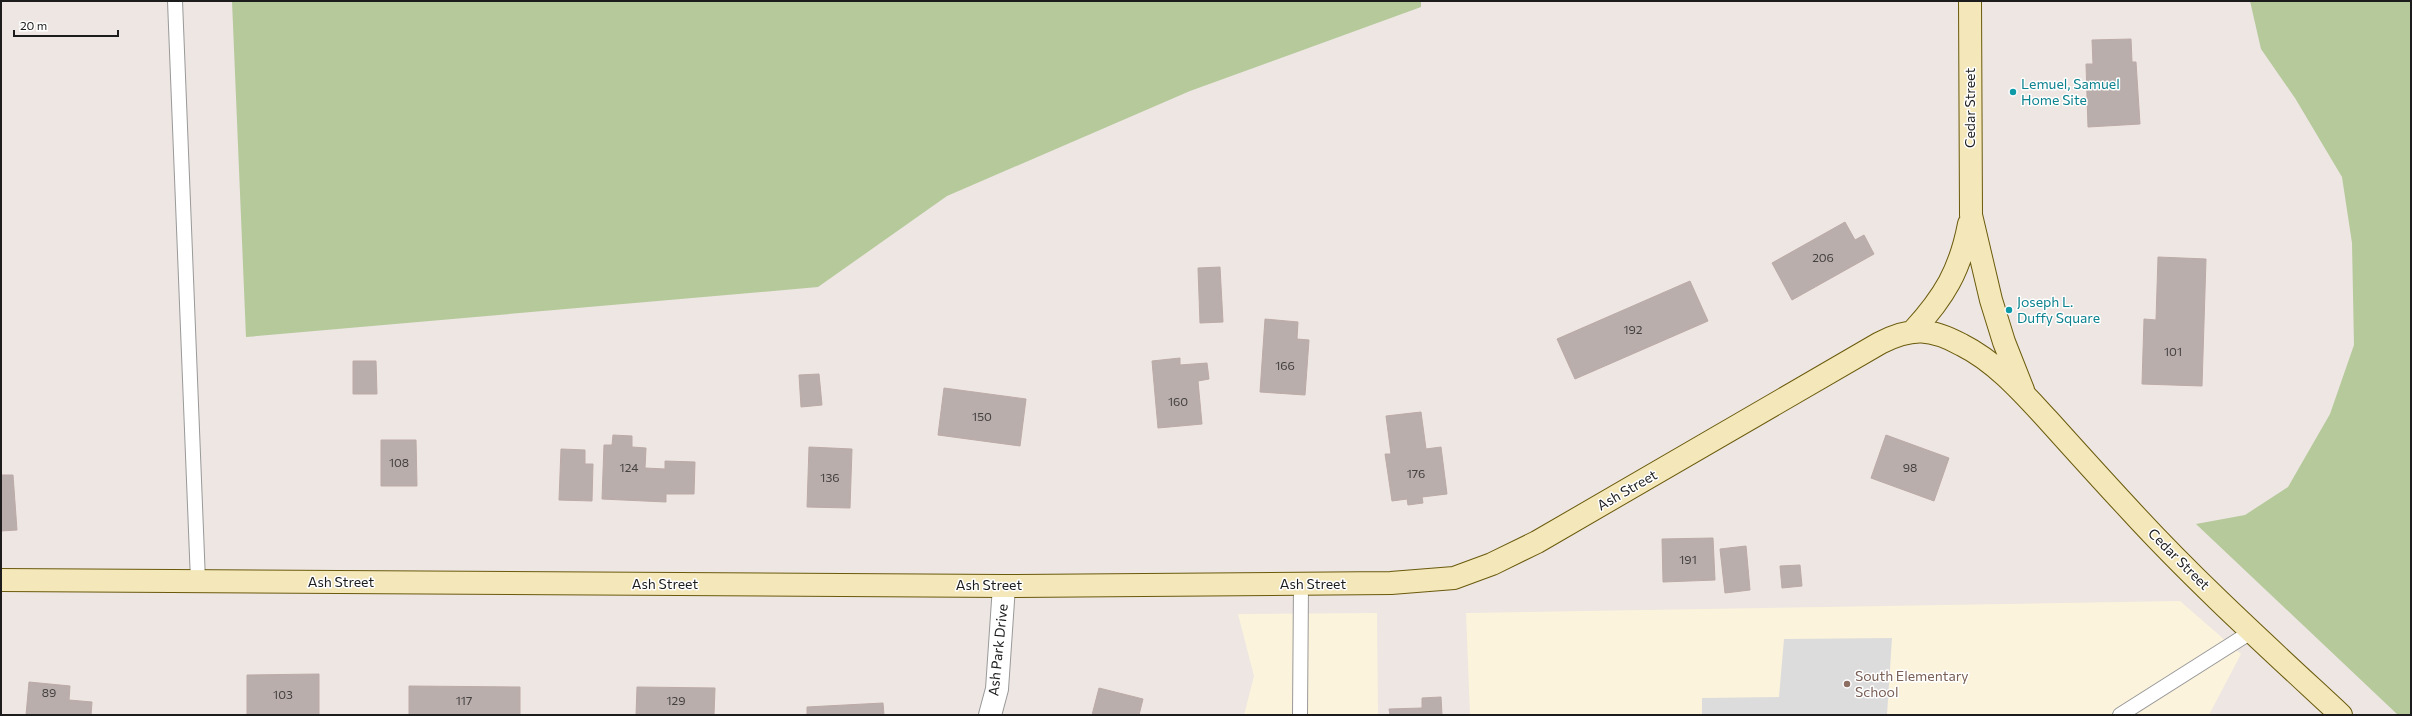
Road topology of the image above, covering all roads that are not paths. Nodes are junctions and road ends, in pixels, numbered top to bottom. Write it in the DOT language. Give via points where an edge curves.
graph roads {
  1 [pos="175,1"];
  2 [pos="1970,1"];
  3 [pos="1971,215"];
  4 [pos="1912,331"];
  5 [pos="2026,396"];
  6 [pos="1,580"];
  7 [pos="198,581"];
  8 [pos="1301,584"];
  9 [pos="1004,586"];
  10 [pos="2251,632"];
  11 [pos="990,715"];
  12 [pos="1300,715"];
  13 [pos="2120,715"];
  14 [pos="2341,715"];
  1 -- 7 [label="lane"];
  2 -- 3 [label="street, Cedar Street"];
  3 -- 4 [label="street, Cedar Street" via="1964,253 1957,270 1943,296"];
  3 -- 5 [label="street, Cedar Street" via="1997,321"];
  4 -- 5 [label="street, Cedar Street" via="1941,335 1964,345"];
  4 -- 8 [label="street, Ash Street" via="1898,334 1880,343 1551,534 1492,564 1454,578 1391,583"];
  5 -- 10 [label="street, Cedar Street" via="2131,511"];
  6 -- 7 [label="street, Ash Street"];
  7 -- 9 [label="street, Ash Street"];
  8 -- 9 [label="street, Ash Street"];
  8 -- 12 [label="lane"];
  9 -- 11 [label="street, Ash Park Drive" via="997,689"];
  10 -- 13 [label="lane"];
  10 -- 14 [label="street, Cedar Street"];
}
